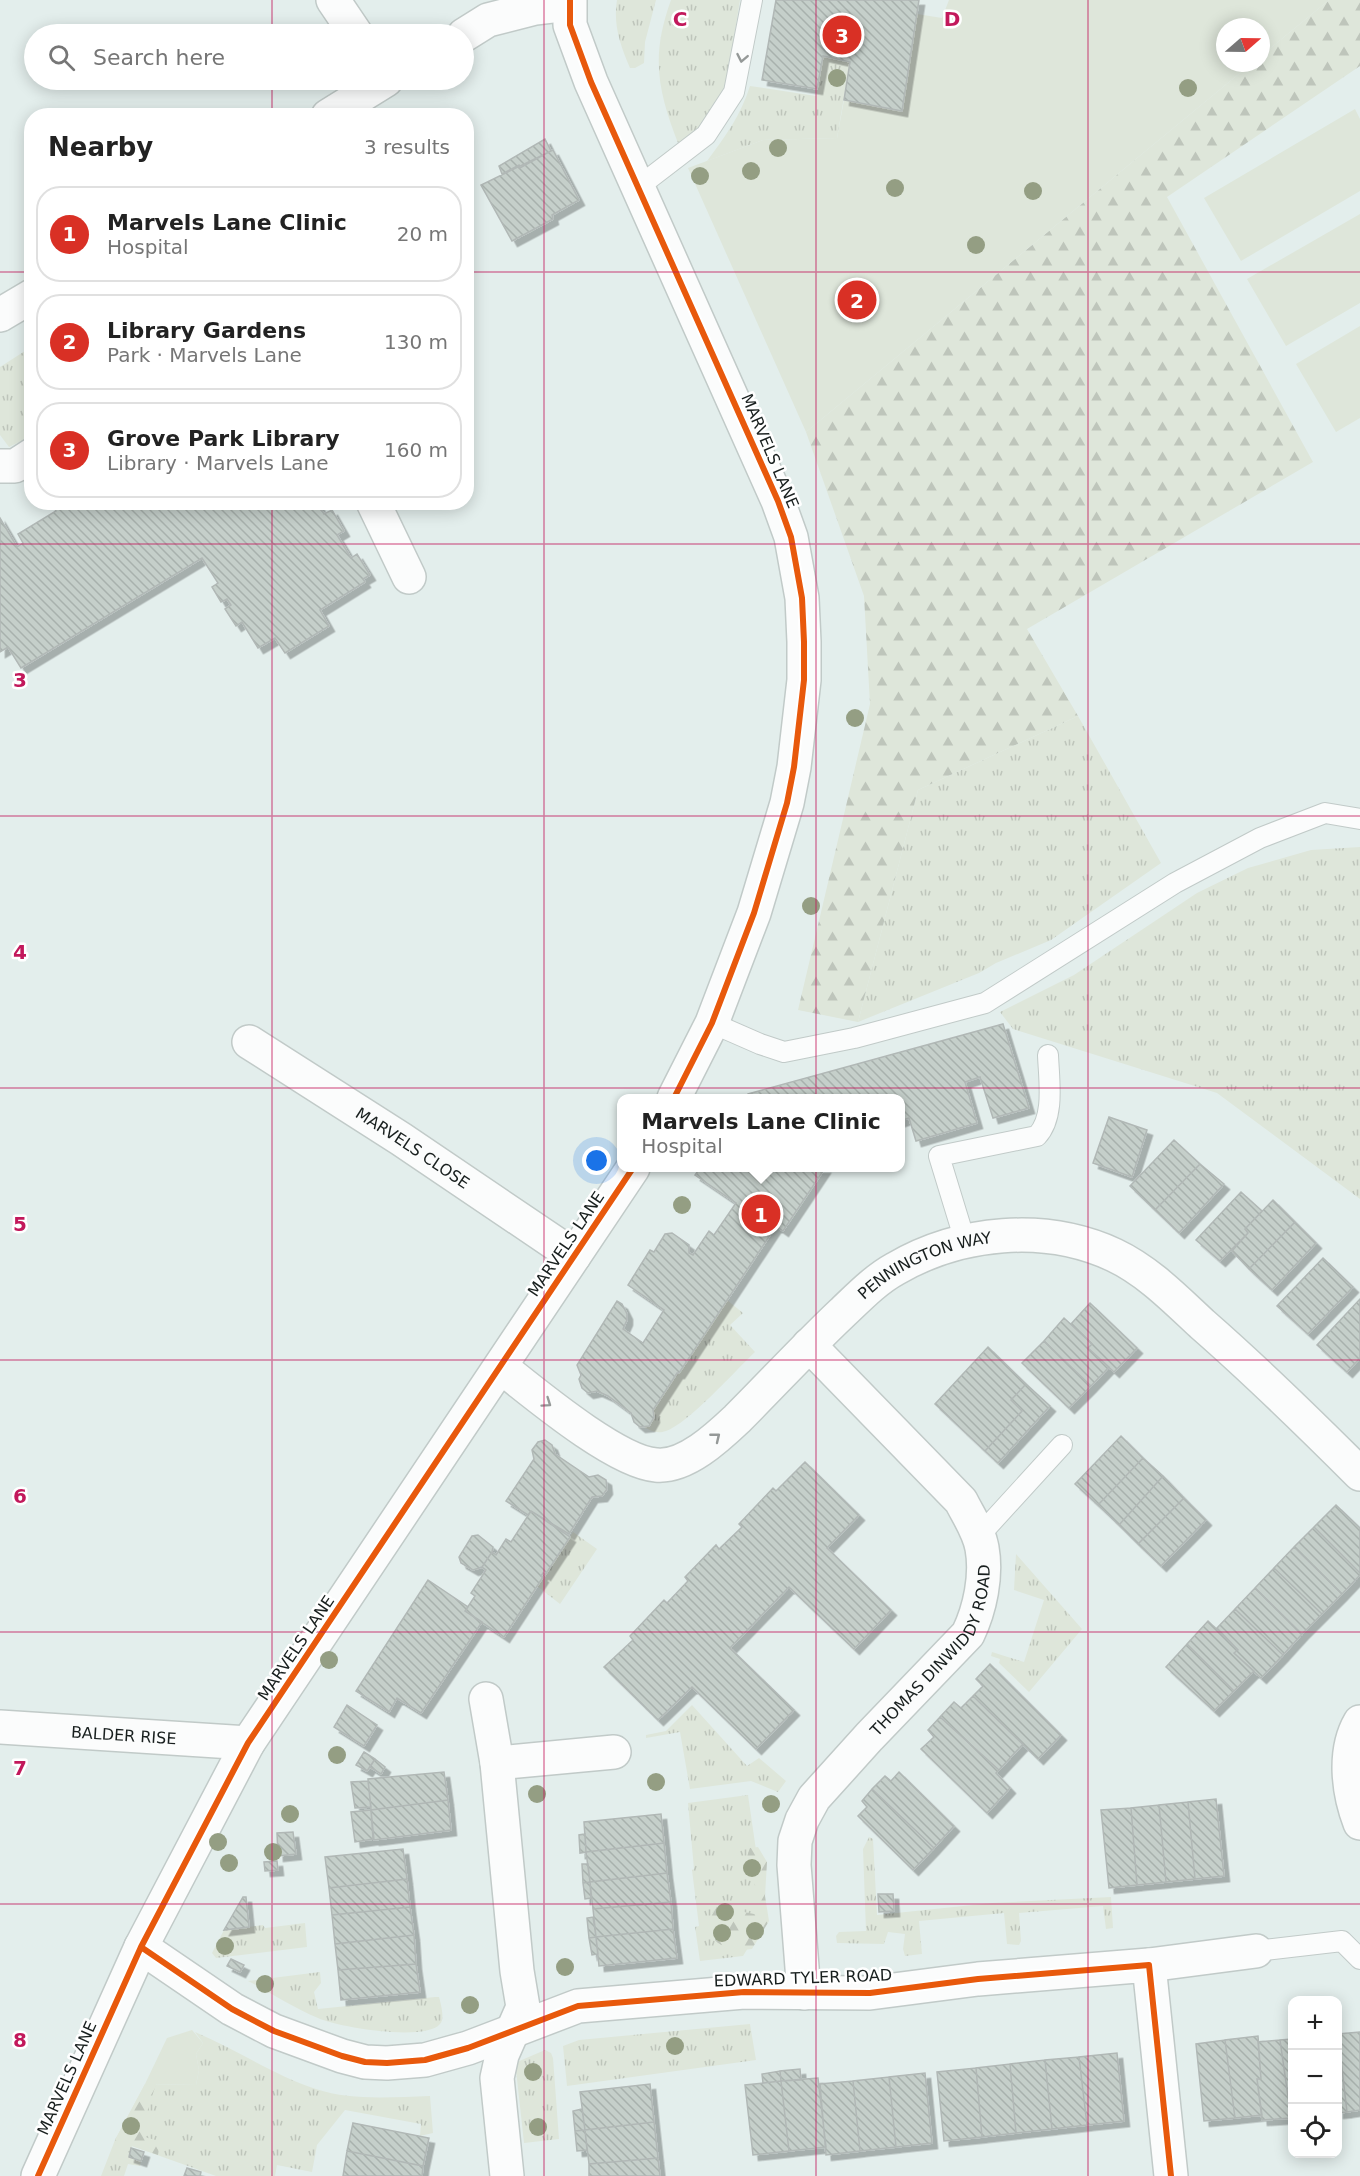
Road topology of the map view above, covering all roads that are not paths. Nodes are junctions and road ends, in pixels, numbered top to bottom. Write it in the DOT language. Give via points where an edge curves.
graph roads {
  1 [pos="333,0"];
  2 [pos="752,0"];
  3 [pos="570,2"];
  4 [pos="349,24"];
  5 [pos="474,28"];
  6 [pos="369,90"];
  7 [pos="341,108"];
  8 [pos="638,188"];
  9 [pos="24,460"];
  10 [pos="0,466"];
  11 [pos="377,510"];
  12 [pos="410,577"];
  13 [pos="1360,819"];
  14 [pos="712,1023"];
  15 [pos="249,1042"];
  16 [pos="1048,1056"];
  17 [pos="676,1094"];
  18 [pos="630,1172"];
  19 [pos="965,1241"];
  20 [pos="574,1256"];
  21 [pos="809,1345"];
  22 [pos="501,1366"];
  23 [pos="1062,1445"];
  24 [pos="1360,1474"];
  25 [pos="978,1537"];
  26 [pos="486,1699"];
  27 [pos="1360,1722"];
  28 [pos="0,1727"];
  29 [pos="248,1743"];
  30 [pos="614,1752"];
  31 [pos="497,1763"];
  32 [pos="1360,1822"];
  33 [pos="141,1947"];
  34 [pos="1256,1951"];
  35 [pos="1360,1959"];
  36 [pos="1149,1965"];
  37 [pos="804,1993"];
  38 [pos="512,2030"];
  39 [pos="38,2176"];
  40 [pos="507,2176"];
  41 [pos="1171,2176"];
  1 -- 4 [label="street"];
  2 -- 8 [label="lane, one-way" via="734,92 706,135"];
  3 -- 5 [label="street" via="489,20"];
  3 -- 8 [label="street, MARVELS LANE" via="570,25 576,44"];
  6 -- 7 [label="street"];
  8 -- 14 [label="street, MARVELS LANE" via="778,501 791,537 802,598 802,698 787,803 754,913"];
  9 -- 10 [label="street" via="15,466"];
  11 -- 12 [label="street"];
  13 -- 14 [label="lane" via="1326,813 1260,838 1174,883 986,1003 784,1052"];
  14 -- 17 [label="street, MARVELS LANE"];
  15 -- 20 [label="street, MARVELS CLOSE"];
  16 -- 19 [label="lane" via="1048,1118 1044,1129 1036,1136 939,1155"];
  18 -- 20 [label="street, MARVELS LANE"];
  19 -- 21 [label="street, PENNINGTON WAY" via="894,1269"];
  19 -- 24 [label="street, PENNINGTON WAY" via="1014,1234 1048,1236 1100,1249 1134,1266 1261,1376"];
  20 -- 22 [label="street, MARVELS LANE"];
  22 -- 21 [label="street, PENNINGTON WAY, one-way" via="601,1441 640,1463 660,1466 687,1458 718,1437"];
  21 -- 25 [label="street, THOMAS DINWIDDY ROAD" via="961,1501"];
  22 -- 29 [label="street, MARVELS LANE"];
  23 -- 25 [label="lane"];
  25 -- 37 [label="street, THOMAS DINWIDDY ROAD" via="982,1547 981,1587 975,1620 968,1634 814,1798 802,1820 795,1841 794,1865"];
  26 -- 31 [label="street"];
  27 -- 32 [label="street" via="1349,1768"];
  28 -- 29 [label="street, BALDER RISE"];
  29 -- 33 [label="street, MARVELS LANE"];
  30 -- 31 [label="street"];
  31 -- 38 [label="street" via="523,2007"];
  33 -- 38 [label="street, EDWARD TYLER ROAD" via="232,2009 274,2031 365,2062 424,2060"];
  33 -- 39 [label="street, MARVELS LANE"];
  34 -- 35 [label="lane" via="1342,1941"];
  34 -- 36 [label="street, EDWARD TYLER ROAD"];
  36 -- 37 [label="street, EDWARD TYLER ROAD" via="978,1979 870,1993"];
  36 -- 41 [label="street"];
  37 -- 38 [label="street, EDWARD TYLER ROAD" via="744,1992 578,2006"];
  38 -- 40 [label="street" via="496,2078"];
}
